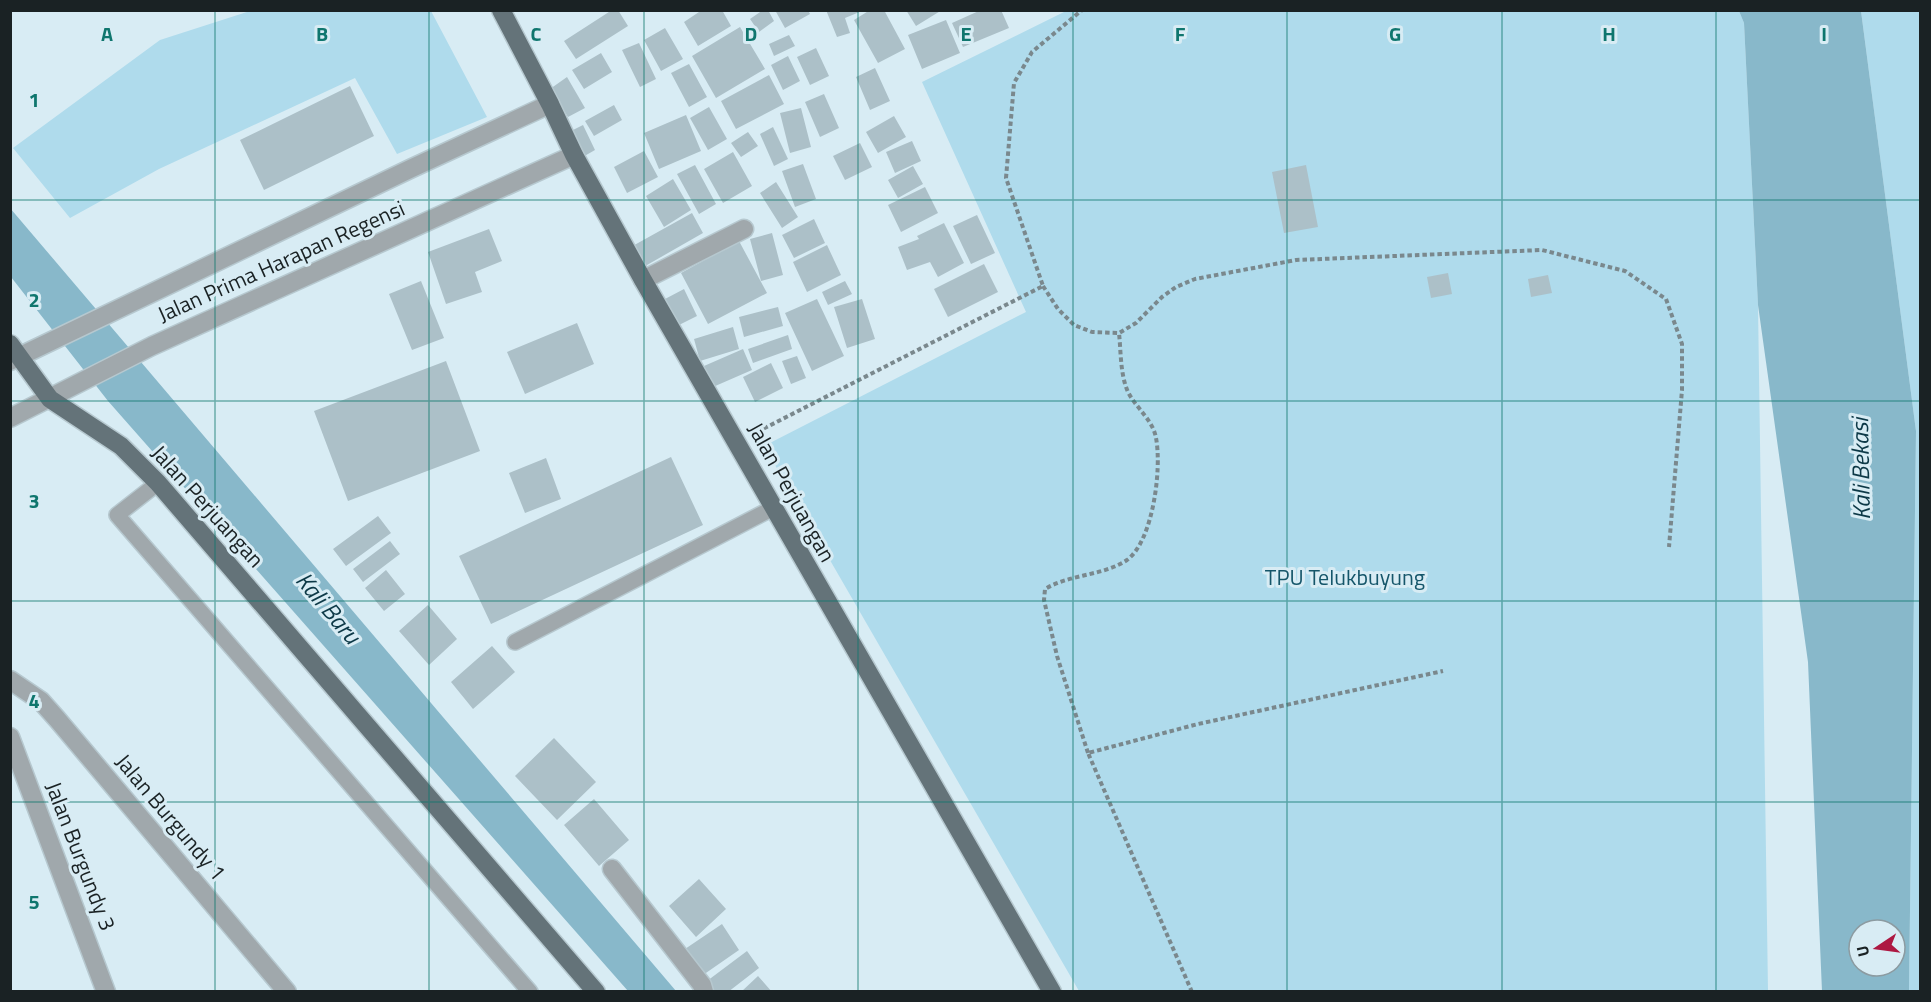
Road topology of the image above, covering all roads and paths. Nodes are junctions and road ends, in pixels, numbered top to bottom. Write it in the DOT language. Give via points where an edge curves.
graph roads {
  1 [pos="501,10"];
  2 [pos="1082,10"];
  3 [pos="550,104"];
  4 [pos="574,155"];
  5 [pos="744,230"];
  6 [pos="643,280"];
  7 [pos="1043,286"];
  8 [pos="1119,333"];
  9 [pos="14,354"];
  10 [pos="50,399"];
  11 [pos="10,418"];
  12 [pos="737,442"];
  13 [pos="158,483"];
  14 [pos="773,508"];
  15 [pos="1669,547"];
  16 [pos="515,642"];
  17 [pos="1443,671"];
  18 [pos="10,680"];
  19 [pos="10,737"];
  20 [pos="1088,753"];
  21 [pos="612,869"];
  22 [pos="106,992"];
  23 [pos="287,992"];
  24 [pos="530,992"];
  25 [pos="596,992"];
  26 [pos="704,992"];
  27 [pos="1052,992"];
  28 [pos="1192,992"];
  1 -- 3 [label="main road, Jalan Perjuangan"];
  2 -- 7 [label="path" via="1032,52 1014,84 1006,178"];
  3 -- 4 [label="main road, Jalan Perjuangan"];
  3 -- 9 [label="street, Jalan Prima Harapan Regensi" via="55,339"];
  4 -- 6 [label="main road, Jalan Perjuangan"];
  4 -- 10 [label="street, Jalan Prima Harapan Regensi" via="152,346"];
  5 -- 6 [label="street"];
  6 -- 12 [label="main road, Jalan Perjuangan"];
  7 -- 8 [label="path" via="1074,325 1092,332"];
  7 -- 12 [label="path"];
  8 -- 15 [label="path" via="1136,324 1176,287 1196,279 1296,260 1542,250 1625,271 1666,299 1682,344"];
  8 -- 20 [label="path" via="1127,389 1156,438 1152,513 1138,549 1126,560 1056,583 1045,589 1044,600"];
  9 -- 10 [label="main road"];
  10 -- 11 [label="street, Jalan Prima Harapan Regensi"];
  10 -- 13 [label="main road, Jalan Perjuangan" via="121,446"];
  12 -- 14 [label="main road, Jalan Perjuangan"];
  13 -- 24 [label="lane" via="117,515"];
  13 -- 25 [label="main road, Jalan Perjuangan"];
  14 -- 16 [label="lane"];
  14 -- 27 [label="main road, Jalan Perjuangan"];
  17 -- 20 [label="path" via="1198,724"];
  18 -- 23 [label="street, Jalan Burgundy 1" via="41,701"];
  19 -- 22 [label="street, Jalan Burgundy 3"];
  20 -- 28 [label="path"];
  21 -- 26 [label="street"];
}
